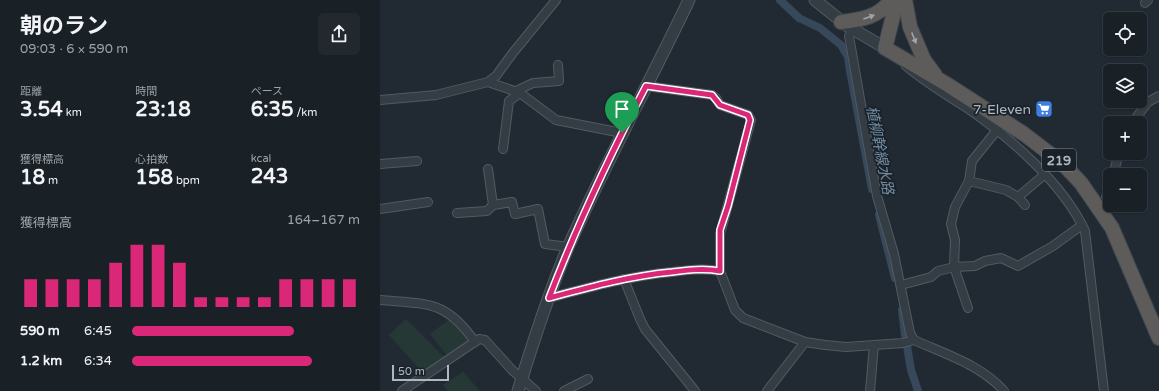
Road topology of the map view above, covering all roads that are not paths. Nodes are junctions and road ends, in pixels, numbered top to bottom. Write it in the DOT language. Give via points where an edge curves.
graph roads {
  1 [pos="556,0"];
  2 [pos="688,0"];
  3 [pos="816,0"];
  4 [pos="891,0"];
  5 [pos="897,0"];
  6 [pos="905,0"];
  7 [pos="847,26"];
  8 [pos="885,48"];
  9 [pos="558,65"];
  10 [pos="938,79"];
  11 [pos="488,82"];
  12 [pos="646,86"];
  13 [pos="518,92"];
  14 [pos="1159,96"];
  15 [pos="380,100"];
  16 [pos="1137,116"];
  17 [pos="997,130"];
  18 [pos="622,133"];
  19 [pos="503,149"];
  20 [pos="417,161"];
  21 [pos="380,164"];
  22 [pos="488,169"];
  23 [pos="1044,175"];
  24 [pos="969,181"];
  25 [pos="1018,197"];
  26 [pos="428,202"];
  27 [pos="493,205"];
  28 [pos="1025,205"];
  29 [pos="1103,206"];
  30 [pos="380,209"];
  31 [pos="1101,212"];
  32 [pos="457,213"];
  33 [pos="1082,225"];
  34 [pos="569,247"];
  35 [pos="954,267"];
  36 [pos="720,271"];
  37 [pos="624,279"];
  38 [pos="901,285"];
  39 [pos="549,298"];
  40 [pos="380,300"];
  41 [pos="968,308"];
  42 [pos="1159,338"];
  43 [pos="914,340"];
  44 [pos="475,342"];
  45 [pos="804,342"];
  46 [pos="874,345"];
  47 [pos="522,377"];
  48 [pos="588,379"];
  49 [pos="769,390"];
  50 [pos="402,391"];
  51 [pos="518,391"];
  52 [pos="536,391"];
  53 [pos="564,391"];
  54 [pos="695,391"];
  55 [pos="870,391"];
  56 [pos="1004,391"];
  57 [pos="1104,391"];
  1 -- 11 [label="street" via="496,76"];
  2 -- 12 [label="street"];
  3 -- 7 [label="street"];
  7 -- 4 [label="highway, one-way" via="875,15"];
  5 -- 8 [label="highway"];
  6 -- 10 [label="highway, one-way" via="910,27 918,49"];
  7 -- 8 [label="street"];
  7 -- 38 [label="street" via="877,196"];
  8 -- 10 [label="highway, 219"];
  8 -- 17 [label="street" via="916,75"];
  9 -- 13 [label="street" via="559,81 533,83"];
  10 -- 31 [label="highway, 219" via="1024,134 1062,162 1081,183"];
  11 -- 13 [label="street"];
  11 -- 15 [label="street" via="436,95"];
  12 -- 18 [label="street"];
  12 -- 36 [label="street" via="712,95 720,105 748,115 750,120 720,230"];
  13 -- 18 [label="street" via="556,120"];
  13 -- 19 [label="street" via="509,101"];
  14 -- 16 [label="street" via="1148,102"];
  17 -- 23 [label="street"];
  17 -- 24 [label="street" via="972,161"];
  18 -- 34 [label="street"];
  20 -- 21 [label="street"];
  22 -- 27 [label="street"];
  23 -- 25 [label="street"];
  23 -- 33 [label="street" via="1074,209"];
  24 -- 25 [label="street" via="1006,190"];
  24 -- 35 [label="street" via="955,207 950,224 955,240"];
  25 -- 28 [label="street"];
  26 -- 30 [label="street"];
  27 -- 32 [label="street" via="487,211"];
  27 -- 34 [label="street" via="512,202 515,214 538,209 545,244"];
  29 -- 31 [label="street"];
  31 -- 42 [label="highway, 219" via="1112,228"];
  33 -- 35 [label="street" via="1053,246 1018,266 1000,258 975,266"];
  33 -- 57 [label="street" via="1085,231"];
  34 -- 39 [label="street"];
  35 -- 38 [label="street" via="938,271 920,281"];
  35 -- 41 [label="street"];
  36 -- 37 [label="street" via="697,269"];
  36 -- 45 [label="street" via="735,310 743,318"];
  37 -- 39 [label="street"];
  37 -- 54 [label="street" via="645,329"];
  38 -- 43 [label="street" via="910,333"];
  39 -- 47 [label="street"];
  40 -- 44 [label="street" via="416,302 438,307 453,314"];
  43 -- 46 [label="street"];
  43 -- 56 [label="street" via="963,361 995,381"];
  44 -- 47 [label="street" via="479,339 484,340"];
  44 -- 50 [label="street"];
  45 -- 46 [label="street" via="846,347"];
  45 -- 49 [label="street"];
  46 -- 55 [label="street"];
  47 -- 51 [label="street"];
  47 -- 52 [label="street"];
  48 -- 53 [label="street"];
}
